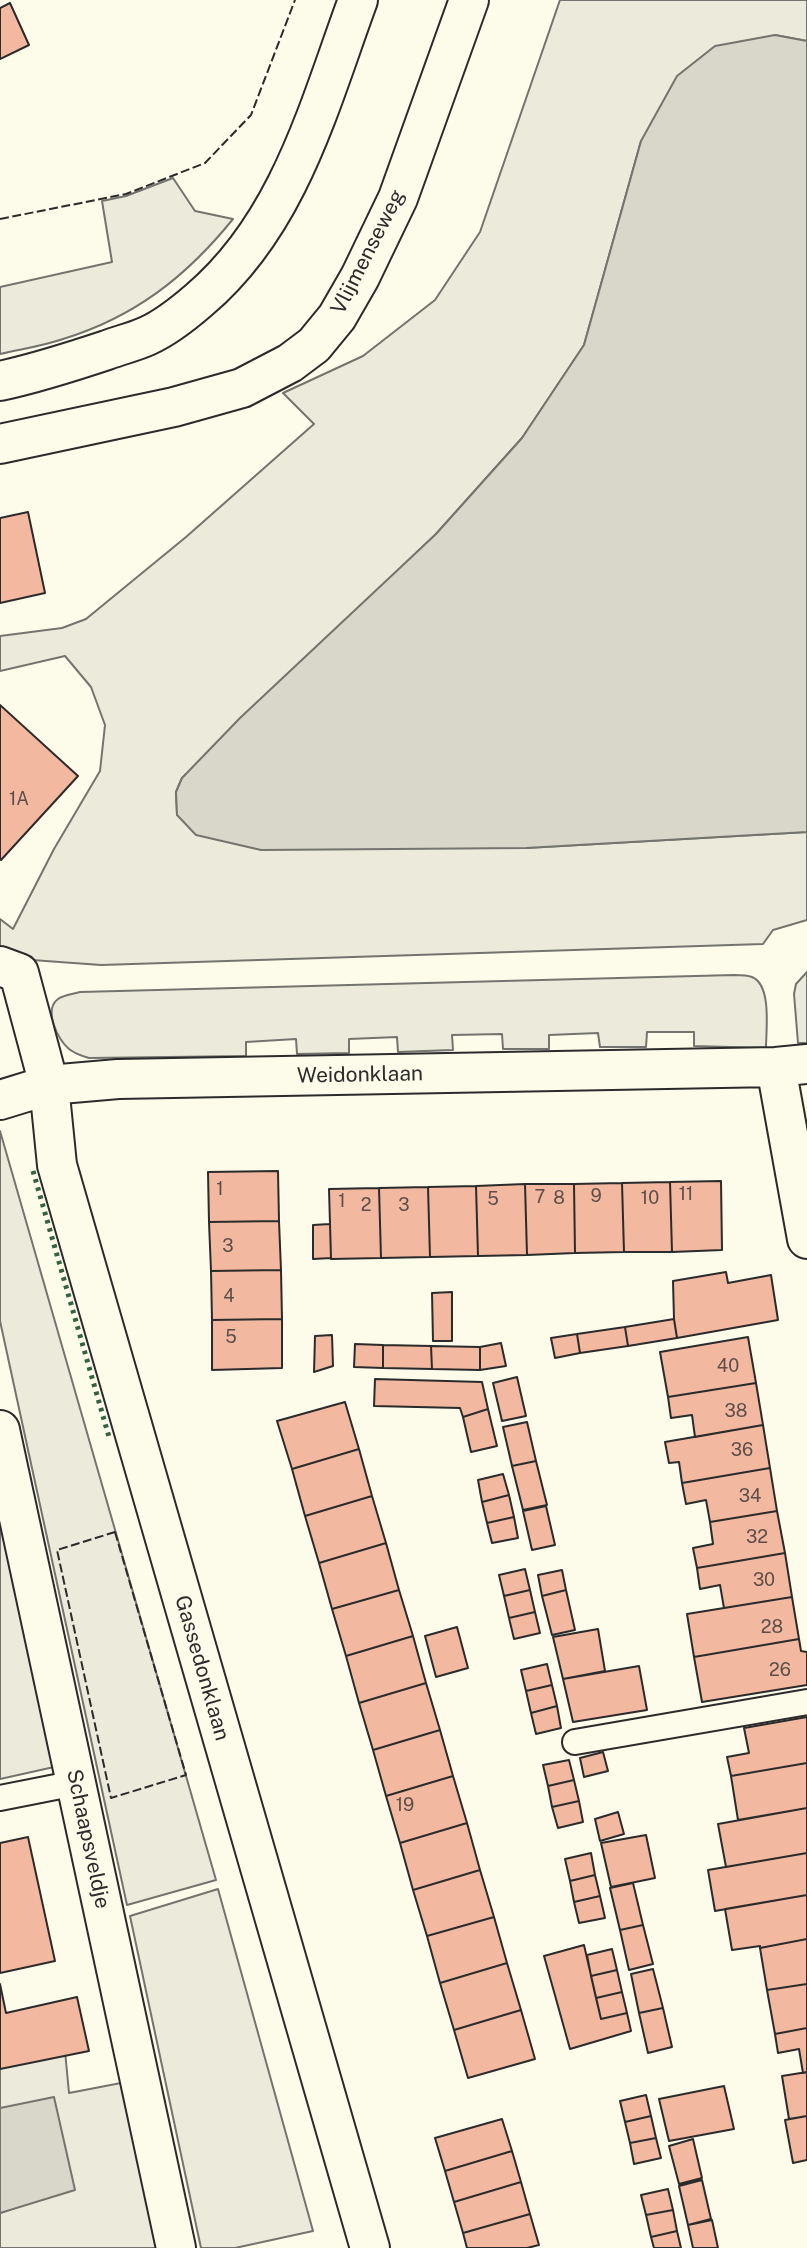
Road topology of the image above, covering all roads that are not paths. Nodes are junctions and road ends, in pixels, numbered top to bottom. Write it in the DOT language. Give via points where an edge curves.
graph roads {
  1 [pos="359,0"];
  2 [pos="470,0"];
  3 [pos="0,381"];
  4 [pos="0,444"];
  5 [pos="0,967"];
  6 [pos="792,1065"];
  7 [pos="49,1085"];
  8 [pos="0,1100"];
  9 [pos="807,1240"];
  10 [pos="0,1430"];
  11 [pos="807,1702"];
  12 [pos="575,1742"];
  13 [pos="76,1783"];
  14 [pos="0,1798"];
  15 [pos="176,2248"];
  16 [pos="370,2248"];
  1 -- 3 [label="street" via="285,191 223,281 186,312 148,335 47,371"];
  2 -- 4 [label="street, Vlijmenseweg" via="398,198 360,277 314,345 242,388"];
  5 -- 7 [label="street" via="19,974"];
  6 -- 7 [label="street, Weidonklaan" via="118,1079"];
  6 -- 9 [label="street"];
  7 -- 8 [label="street"];
  7 -- 16 [label="street, Gassedonklaan" via="57,1165"];
  10 -- 13 [label="street, Schaapsveldje"];
  11 -- 12 [label="lane"];
  13 -- 14 [label="lane"];
  13 -- 15 [label="street, Schaapsveldje"];
}
